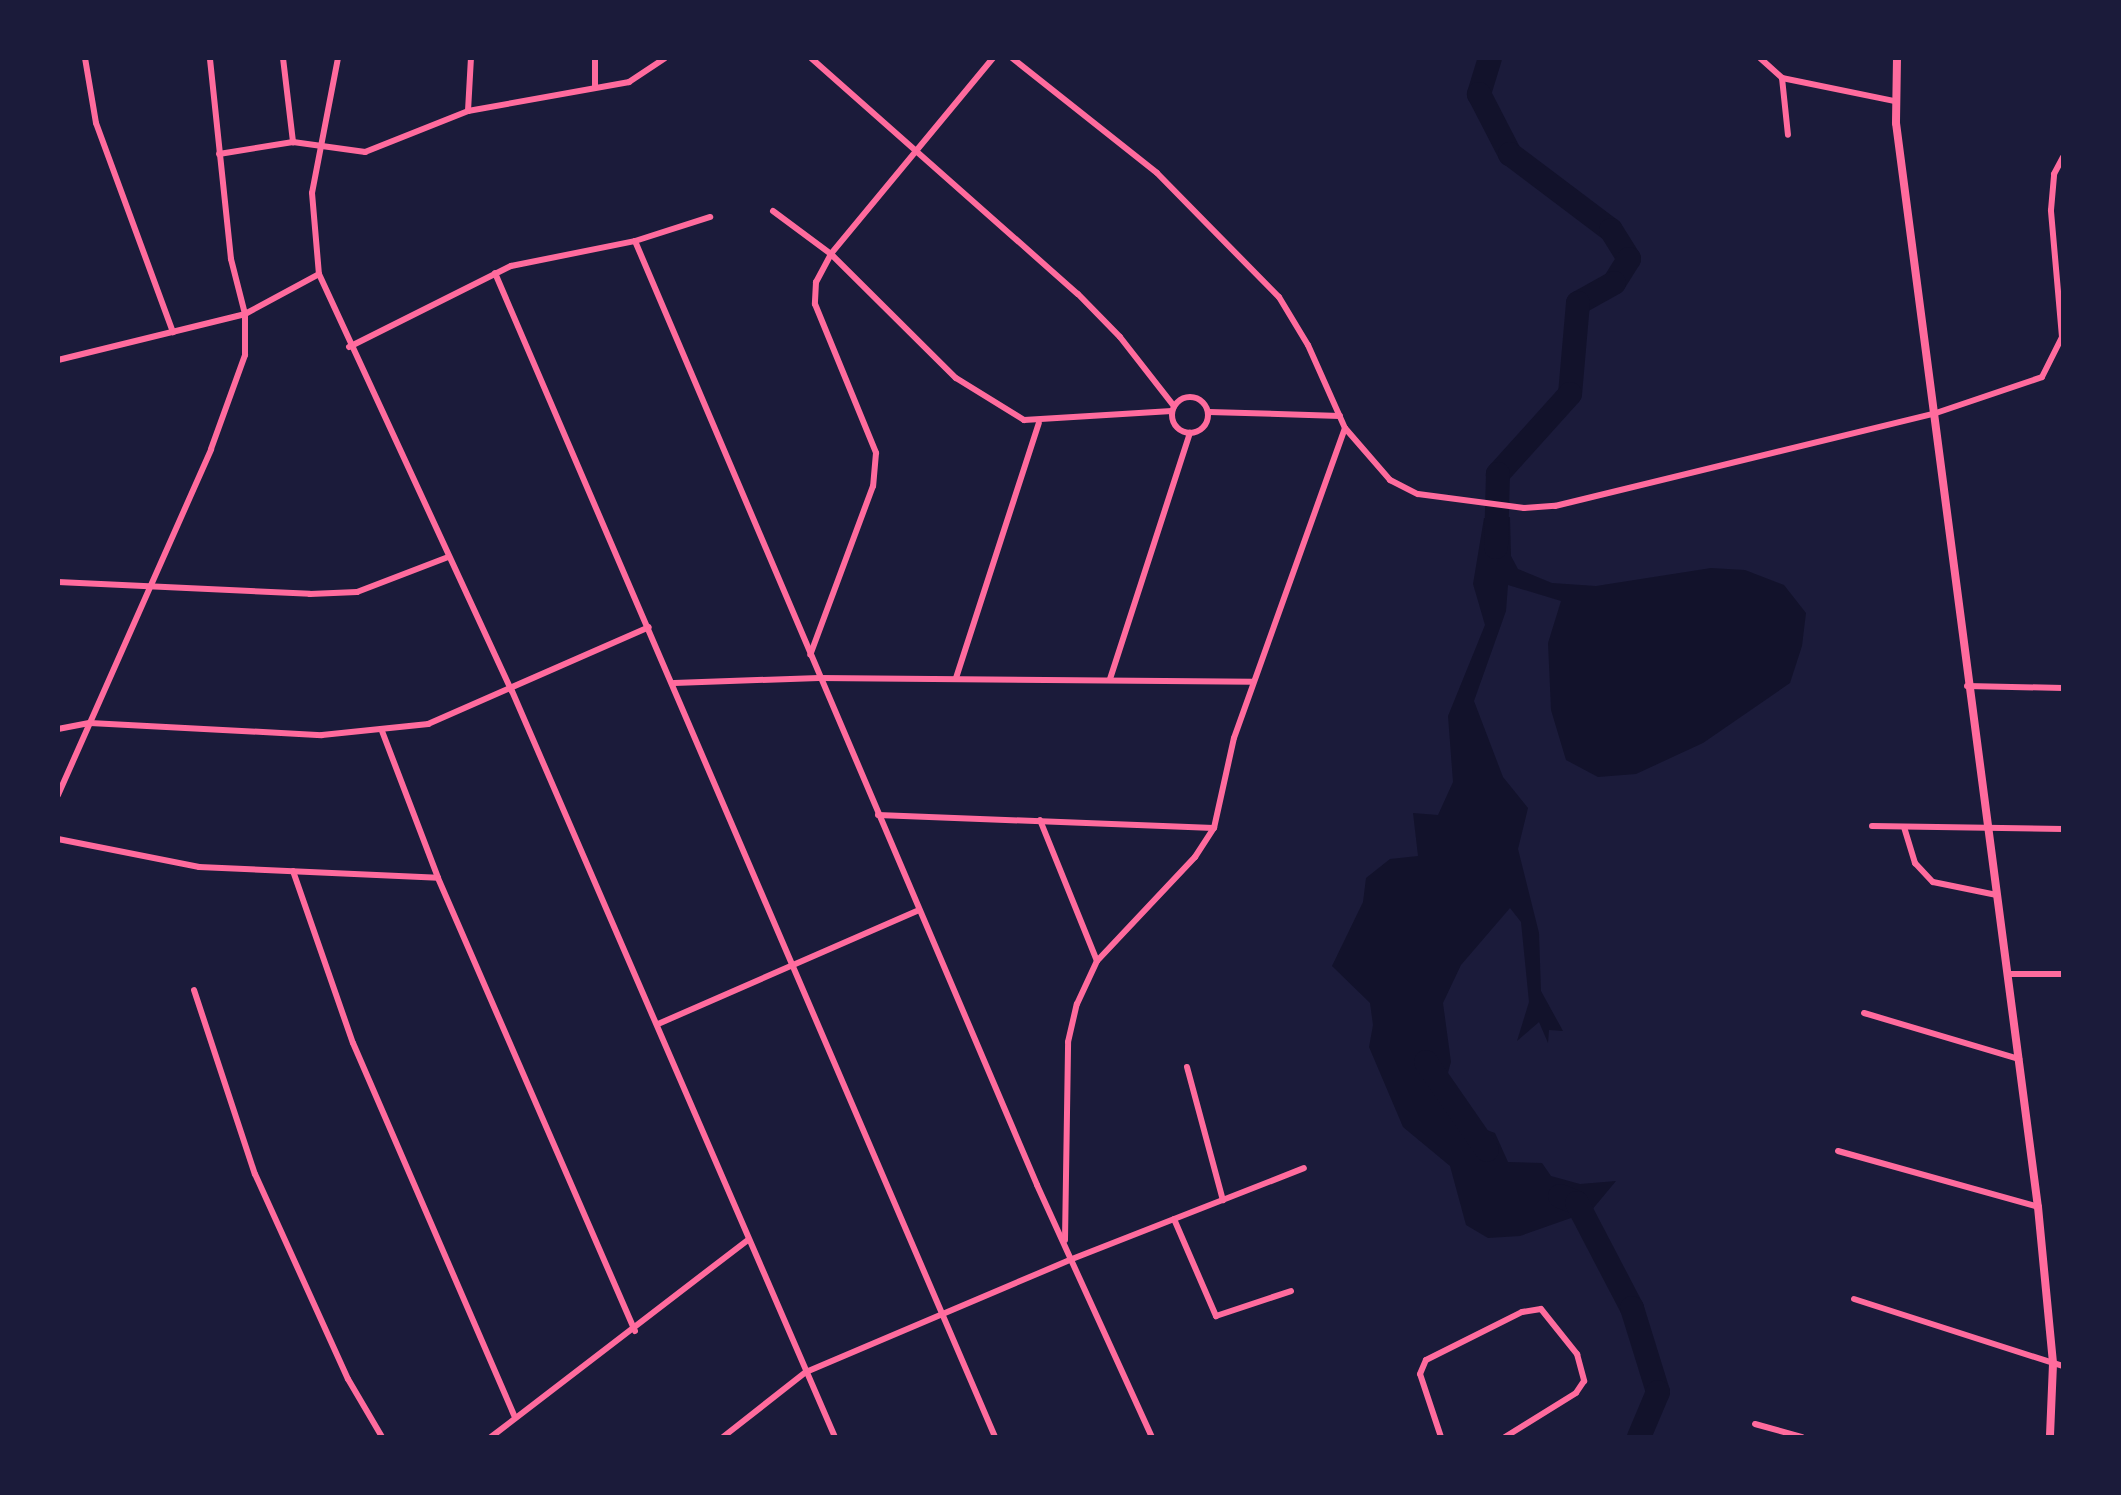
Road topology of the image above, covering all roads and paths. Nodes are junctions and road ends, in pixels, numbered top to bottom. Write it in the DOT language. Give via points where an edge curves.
graph roads {
  1 [pos="85,58"];
  2 [pos="210,58"];
  3 [pos="283,58"];
  4 [pos="338,58"];
  5 [pos="471,58"];
  6 [pos="595,58"];
  7 [pos="665,58"];
  8 [pos="811,58"];
  9 [pos="993,58"];
  10 [pos="1012,58"];
  11 [pos="1760,58"];
  12 [pos="1897,58"];
  13 [pos="1782,78"];
  14 [pos="595,87"];
  15 [pos="1894,101"];
  16 [pos="468,111"];
  17 [pos="1788,135"];
  18 [pos="293,142"];
  19 [pos="318,145"];
  20 [pos="219,154"];
  21 [pos="916,156"];
  22 [pos="2063,157"];
  23 [pos="773,211"];
  24 [pos="710,217"];
  25 [pos="635,241"];
  26 [pos="831,254"];
  27 [pos="495,273"];
  28 [pos="319,274"];
  29 [pos="245,314"];
  30 [pos="173,332"];
  31 [pos="349,347"];
  32 [pos="58,360"];
  33 [pos="1173,408"];
  34 [pos="1209,412"];
  35 [pos="1933,414"];
  36 [pos="1340,416"];
  37 [pos="1039,423"];
  38 [pos="1345,428"];
  39 [pos="1190,433"];
  40 [pos="448,557"];
  41 [pos="58,582"];
  42 [pos="151,586"];
  43 [pos="649,627"];
  44 [pos="810,655"];
  45 [pos="819,678"];
  46 [pos="956,678"];
  47 [pos="1110,679"];
  48 [pos="1253,682"];
  49 [pos="674,683"];
  50 [pos="1966,686"];
  51 [pos="2063,688"];
  52 [pos="512,691"];
  53 [pos="90,723"];
  54 [pos="58,729"];
  55 [pos="382,731"];
  56 [pos="58,795"];
  57 [pos="878,815"];
  58 [pos="1040,820"];
  59 [pos="1872,826"];
  60 [pos="1904,827"];
  61 [pos="1214,828"];
  62 [pos="1988,829"];
  63 [pos="2063,829"];
  64 [pos="58,839"];
  65 [pos="293,871"];
  66 [pos="438,878"];
  67 [pos="1997,895"];
  68 [pos="919,910"];
  69 [pos="1097,961"];
  70 [pos="791,963"];
  71 [pos="2008,974"];
  72 [pos="2063,974"];
  73 [pos="194,990"];
  74 [pos="1864,1013"];
  75 [pos="658,1024"];
  76 [pos="2019,1059"];
  77 [pos="1187,1067"];
  78 [pos="1838,1151"];
  79 [pos="1304,1168"];
  80 [pos="1223,1200"];
  81 [pos="2038,1207"];
  82 [pos="1174,1219"];
  83 [pos="748,1240"];
  84 [pos="1065,1241"];
  85 [pos="1072,1259"];
  86 [pos="1291,1291"];
  87 [pos="1854,1299"];
  88 [pos="942,1316"];
  89 [pos="635,1331"];
  90 [pos="2053,1364"];
  91 [pos="2063,1366"];
  92 [pos="806,1372"];
  93 [pos="515,1418"];
  94 [pos="1755,1424"];
  95 [pos="382,1437"];
  96 [pos="491,1437"];
  97 [pos="723,1437"];
  98 [pos="835,1437"];
  99 [pos="995,1437"];
  100 [pos="1152,1437"];
  101 [pos="1441,1437"];
  102 [pos="1505,1437"];
  103 [pos="1802,1437"];
  104 [pos="2050,1437"];
  1 -- 30 [label="street" via="96,123"];
  2 -- 20 [label="street"];
  3 -- 18 [label="street"];
  4 -- 19 [label="street"];
  5 -- 16 [label="street"];
  6 -- 14 [label="street"];
  7 -- 14 [label="street" via="629,82"];
  8 -- 21 [label="street"];
  9 -- 21 [label="street"];
  10 -- 36 [label="street" via="1157,173 1279,297"];
  11 -- 13 [label="street"];
  12 -- 15 [label="street"];
  13 -- 15 [label="street"];
  13 -- 17 [label="street"];
  14 -- 16 [label="street"];
  15 -- 35 [label="street"];
  16 -- 19 [label="street" via="365,152"];
  18 -- 19 [label="street"];
  18 -- 20 [label="street"];
  19 -- 28 [label="street" via="311,221"];
  20 -- 29 [label="street" via="231,259"];
  21 -- 26 [label="street"];
  21 -- 33 [label="street" via="1078,294"];
  22 -- 35 [label="street" via="2054,174 2051,210 2062,337 2050,367 2027,385"];
  23 -- 26 [label="street"];
  24 -- 25 [label="street"];
  25 -- 27 [label="street"];
  25 -- 44 [label="street"];
  26 -- 37 [label="street" via="956,378 1008,412"];
  26 -- 44 [label="street" via="816,282 815,304 866,421 876,463 858,531"];
  27 -- 31 [label="street"];
  27 -- 43 [label="street"];
  28 -- 29 [label="street"];
  28 -- 31 [label="street"];
  29 -- 30 [label="street"];
  29 -- 42 [label="street" via="245,355 237,384"];
  30 -- 32 [label="street"];
  31 -- 40 [label="street"];
  33 -- 34 [label="street" via="1189,396 1198,398"];
  33 -- 37 [label="street"];
  33 -- 39 [label="street" via="1176,426"];
  34 -- 36 [label="street"];
  34 -- 39 [label="street" via="1204,427"];
  35 -- 38 [label="street" via="1535,508 1405,490"];
  35 -- 50 [label="street"];
  36 -- 38 [label="street"];
  37 -- 46 [label="street"];
  38 -- 48 [label="street"];
  39 -- 47 [label="street"];
  40 -- 42 [label="street" via="357,592"];
  40 -- 52 [label="street"];
  41 -- 42 [label="street"];
  42 -- 53 [label="street"];
  43 -- 49 [label="street"];
  43 -- 52 [label="street"];
  44 -- 45 [label="street"];
  45 -- 46 [label="street"];
  45 -- 49 [label="street"];
  45 -- 57 [label="street"];
  46 -- 47 [label="street"];
  47 -- 48 [label="street"];
  48 -- 61 [label="street"];
  49 -- 70 [label="street"];
  50 -- 51 [label="street"];
  50 -- 62 [label="street"];
  52 -- 55 [label="street" via="428,724"];
  52 -- 75 [label="street"];
  53 -- 54 [label="street"];
  53 -- 55 [label="street" via="322,735"];
  53 -- 56 [label="street"];
  55 -- 66 [label="street"];
  57 -- 58 [label="street"];
  57 -- 68 [label="street"];
  58 -- 61 [label="street"];
  58 -- 69 [label="street"];
  59 -- 60 [label="street"];
  60 -- 62 [label="street"];
  60 -- 67 [label="street" via="1915,863 1933,882"];
  61 -- 69 [label="street" via="1195,857"];
  62 -- 63 [label="street"];
  62 -- 67 [label="street"];
  64 -- 65 [label="street" via="199,867"];
  65 -- 66 [label="street"];
  65 -- 93 [label="street" via="353,1043"];
  66 -- 89 [label="street"];
  67 -- 71 [label="street"];
  68 -- 70 [label="street"];
  68 -- 84 [label="street"];
  69 -- 84 [label="street" via="1077,1004 1068,1042"];
  70 -- 75 [label="street"];
  70 -- 88 [label="street"];
  71 -- 72 [label="street"];
  71 -- 76 [label="street"];
  73 -- 95 [label="street" via="255,1174 348,1379"];
  74 -- 76 [label="street"];
  75 -- 83 [label="street"];
  76 -- 81 [label="street"];
  77 -- 80 [label="street"];
  78 -- 81 [label="street"];
  79 -- 80 [label="street"];
  80 -- 82 [label="street"];
  81 -- 90 [label="street"];
  82 -- 85 [label="street"];
  82 -- 86 [label="street" via="1216,1316"];
  83 -- 89 [label="street"];
  83 -- 92 [label="street"];
  84 -- 85 [label="street"];
  85 -- 88 [label="street"];
  85 -- 100 [label="street"];
  87 -- 90 [label="street"];
  88 -- 92 [label="street"];
  88 -- 99 [label="street"];
  89 -- 93 [label="street"];
  90 -- 91 [label="street"];
  90 -- 104 [label="street"];
  92 -- 97 [label="street"];
  92 -- 98 [label="street"];
  93 -- 96 [label="street"];
  94 -- 103 [label="street"];
  101 -- 102 [label="street" via="1420,1374 1426,1360 1522,1312 1541,1309 1577,1354 1584,1381 1576,1393"];
}
